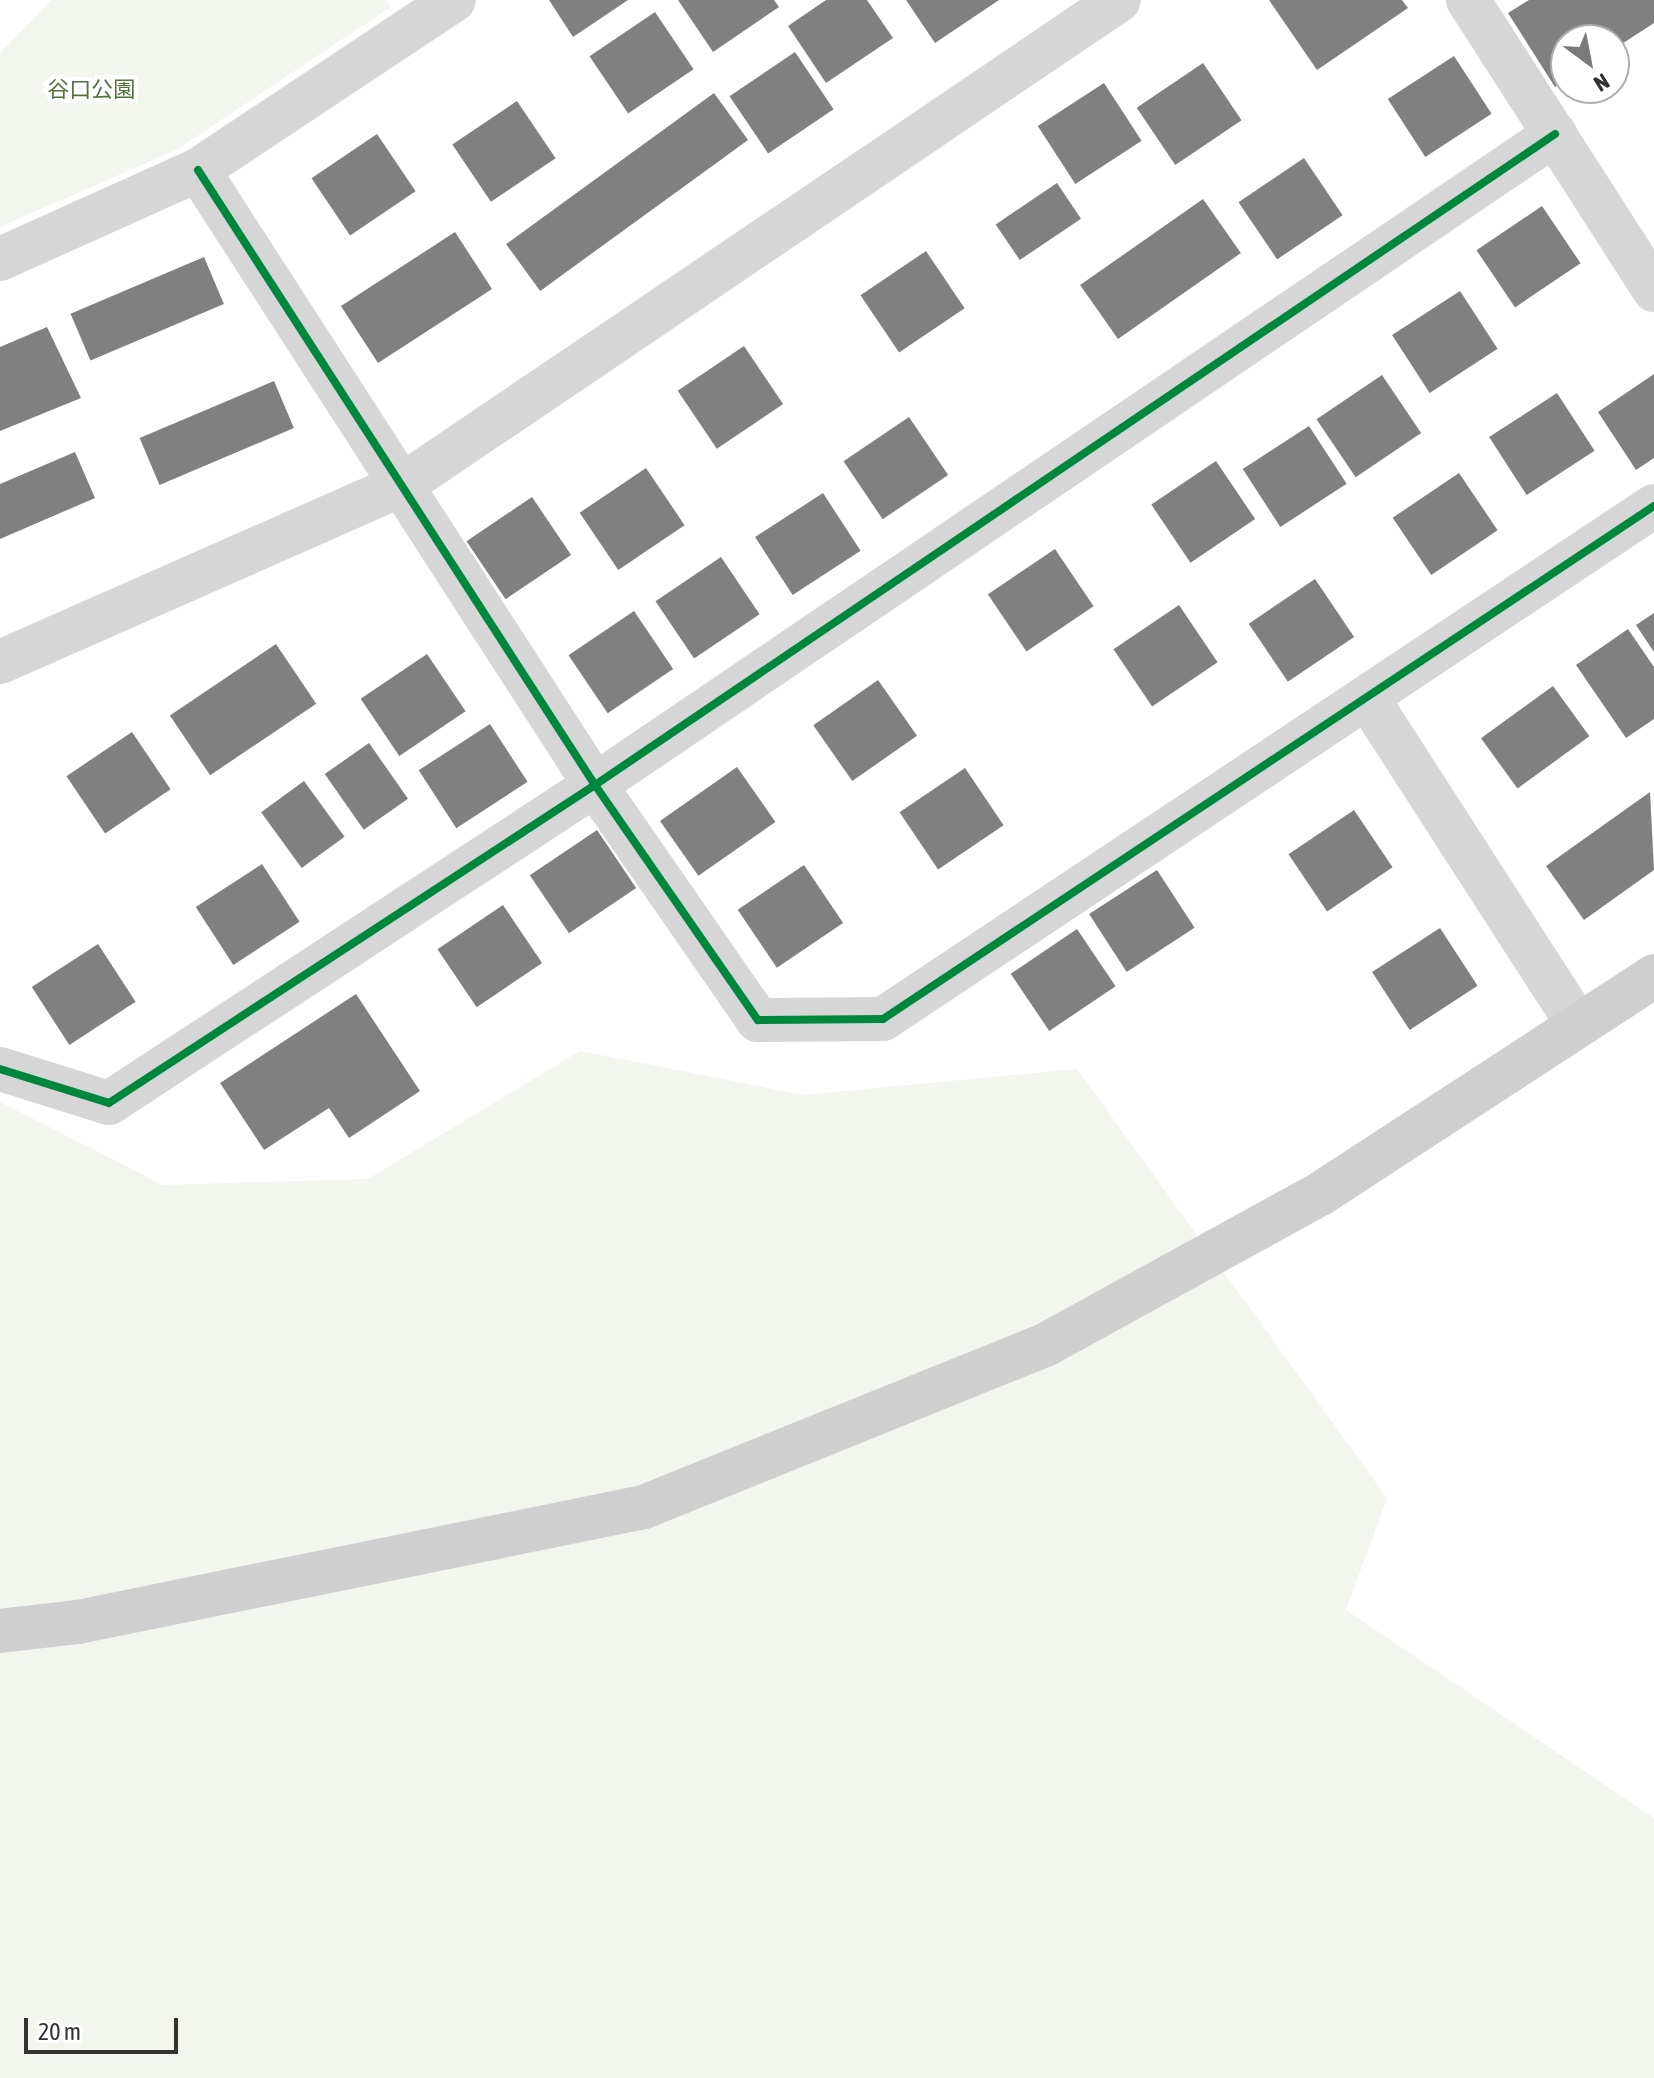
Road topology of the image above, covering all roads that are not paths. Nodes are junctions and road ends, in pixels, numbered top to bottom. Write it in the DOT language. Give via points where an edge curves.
graph roads {
  1 [pos="1119,0"];
  2 [pos="1468,0"];
  3 [pos="430,6"];
  4 [pos="1555,134"];
  5 [pos="198,170"];
  6 [pos="0,259"];
  7 [pos="1654,290"];
  8 [pos="404,484"];
  9 [pos="1654,506"];
  10 [pos="0,662"];
  11 [pos="1368,699"];
  12 [pos="595,785"];
  13 [pos="1654,976"];
  14 [pos="1578,1025"];
  15 [pos="4,1063"];
  16 [pos="0,1631"];
  1 -- 8 [label="street"];
  2 -- 4 [label="street"];
  3 -- 5 [label="street"];
  4 -- 7 [label="street"];
  4 -- 12 [label="street"];
  5 -- 6 [label="street"];
  5 -- 8 [label="street"];
  8 -- 10 [label="street"];
  8 -- 12 [label="street"];
  9 -- 11 [label="street"];
  11 -- 12 [label="street" via="883,1019 758,1020"];
  11 -- 14 [label="street"];
  12 -- 15 [label="street" via="109,1103"];
  13 -- 14 [label="street"];
  14 -- 16 [label="street" via="1320,1194 1047,1344 644,1507 78,1622"];
}
